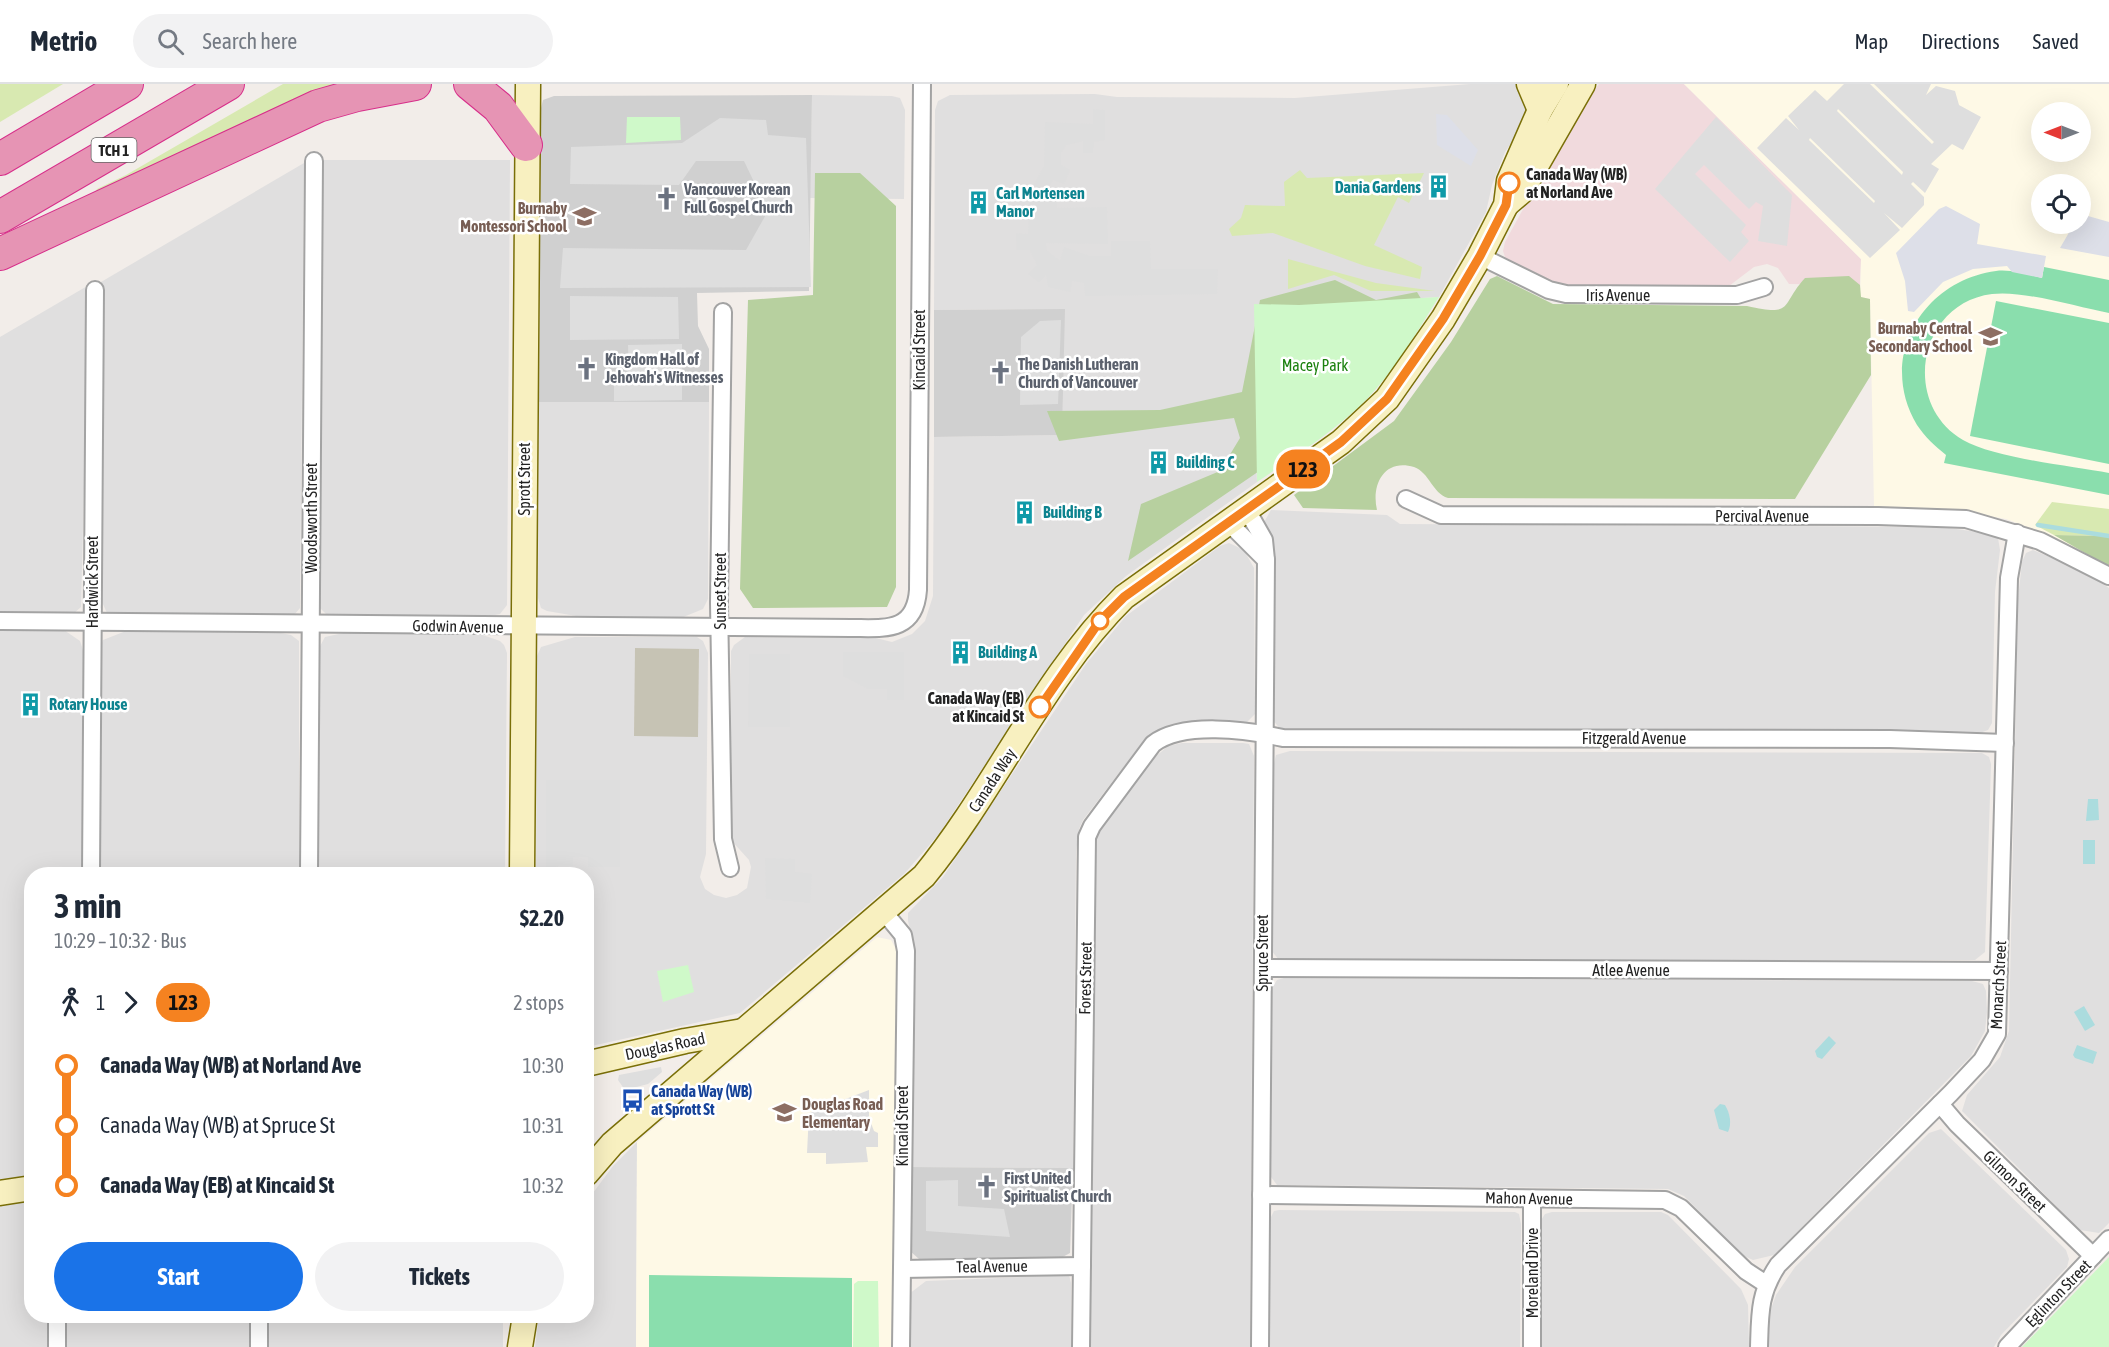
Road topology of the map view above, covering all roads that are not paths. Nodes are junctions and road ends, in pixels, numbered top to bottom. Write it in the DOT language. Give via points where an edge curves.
graph roads {
  1 [pos="228,84"];
  2 [pos="415,84"];
  3 [pos="470,84"];
  4 [pos="528,84"];
  5 [pos="922,84"];
  6 [pos="1529,84"];
  7 [pos="1556,84"];
  8 [pos="1583,84"];
  9 [pos="126,85"];
  10 [pos="1540,110"];
  11 [pos="526,145"];
  12 [pos="0,159"];
  13 [pos="314,161"];
  14 [pos="1506,205"];
  15 [pos="0,217"];
  16 [pos="0,254"];
  17 [pos="1480,256"];
  18 [pos="1764,287"];
  19 [pos="95,290"];
  20 [pos="723,312"];
  21 [pos="1406,499"];
  22 [pos="1238,516"];
  23 [pos="2017,532"];
  24 [pos="2109,576"];
  25 [pos="911,615"];
  26 [pos="0,621"];
  27 [pos="92,622"];
  28 [pos="310,625"];
  29 [pos="719,626"];
  30 [pos="522,627"];
  31 [pos="1263,734"];
  32 [pos="2005,743"];
  33 [pos="91,867"];
  34 [pos="309,867"];
  35 [pos="522,867"];
  36 [pos="730,868"];
  37 [pos="884,912"];
  38 [pos="1263,969"];
  39 [pos="1999,971"];
  40 [pos="744,1031"];
  41 [pos="594,1062"];
  42 [pos="1940,1104"];
  43 [pos="594,1165"];
  44 [pos="24,1189"];
  45 [pos="0,1193"];
  46 [pos="1261,1195"];
  47 [pos="1533,1199"];
  48 [pos="2109,1239"];
  49 [pos="2093,1256"];
  50 [pos="1082,1266"];
  51 [pos="902,1269"];
  52 [pos="1766,1284"];
  53 [pos="57,1323"];
  54 [pos="260,1323"];
  55 [pos="523,1323"];
  56 [pos="57,1347"];
  57 [pos="259,1347"];
  58 [pos="520,1347"];
  59 [pos="901,1347"];
  60 [pos="1081,1347"];
  61 [pos="1260,1347"];
  62 [pos="1532,1347"];
  63 [pos="1759,1347"];
  64 [pos="2007,1347"];
  1 -- 15 [label="highway, TCH 1"];
  2 -- 16 [label="highway" via="318,106"];
  3 -- 11 [label="highway" via="498,107"];
  4 -- 11 [label="main road, Sprott Street"];
  5 -- 25 [label="street, Kincaid Street" via="918,590"];
  6 -- 10 [label="main road"];
  7 -- 10 [label="main road, Canada Way"];
  8 -- 14 [label="main road, Canada Way" via="1521,192"];
  9 -- 12 [label="highway"];
  10 -- 14 [label="main road, Canada Way" via="1509,182"];
  11 -- 30 [label="main road, Sprott Street"];
  13 -- 28 [label="street, Woodsworth Street"];
  14 -- 17 [label="main road, Canada Way"];
  17 -- 18 [label="street, Iris Avenue" via="1549,290 1566,294 1737,295"];
  17 -- 22 [label="main road, Canada Way" via="1443,319 1387,399 1341,442"];
  19 -- 27 [label="street, Hardwick Street"];
  20 -- 29 [label="street, Sunset Street"];
  21 -- 23 [label="street, Percival Avenue" via="1441,514 1950,518"];
  22 -- 31 [label="street, Spruce Street" via="1266,560"];
  22 -- 37 [label="main road, Canada Way" via="1153,574 1099,622 950,844 924,876"];
  23 -- 24 [label="street, Percival Avenue"];
  23 -- 32 [label="street, Monarch Street" via="2009,578"];
  25 -- 29 [label="street, Godwin Avenue" via="891,628"];
  26 -- 27 [label="street, Godwin Avenue"];
  27 -- 28 [label="street, Godwin Avenue"];
  27 -- 33 [label="street, Hardwick Street"];
  28 -- 30 [label="street, Godwin Avenue"];
  28 -- 34 [label="street, Woodsworth Street"];
  29 -- 30 [label="street, Godwin Avenue"];
  29 -- 36 [label="street, Sunset Street" via="723,838"];
  30 -- 35 [label="main road, Sprott Street"];
  31 -- 32 [label="street, Fitzgerald Avenue" via="1282,738 1890,739"];
  31 -- 38 [label="street, Spruce Street"];
  31 -- 50 [label="street, Forest Street" via="1177,732 1162,737 1098,817 1087,837"];
  32 -- 39 [label="street, Monarch Street"];
  37 -- 40 [label="main road, Canada Way"];
  37 -- 51 [label="street, Kincaid Street" via="903,935 906,951"];
  38 -- 39 [label="street, Atlee Avenue"];
  38 -- 46 [label="street, Spruce Street"];
  39 -- 42 [label="street, Monarch Street" via="1997,1034 1982,1060"];
  40 -- 41 [label="main road, Douglas Road"];
  40 -- 43 [label="main road, Canada Way" via="612,1144"];
  42 -- 49 [label="street, Gilmon Street"];
  42 -- 52 [label="street, Monarch Street" via="1792,1250"];
  44 -- 45 [label="main road"];
  46 -- 47 [label="street, Mahon Avenue"];
  46 -- 61 [label="street, Spruce Street"];
  47 -- 52 [label="street, Mahon Avenue" via="1665,1200 1681,1208 1746,1271"];
  47 -- 62 [label="street, Moreland Drive"];
  48 -- 49 [label="street, Eglinton Street"];
  49 -- 64 [label="street, Eglinton Street"];
  50 -- 51 [label="street, Teal Avenue"];
  50 -- 60 [label="street, Forest Street"];
  51 -- 59 [label="street, Kincaid Street"];
  52 -- 63 [label="street, Monarch Street"];
  53 -- 56 [label="street"];
  54 -- 57 [label="street"];
  55 -- 58 [label="main road"];
}
